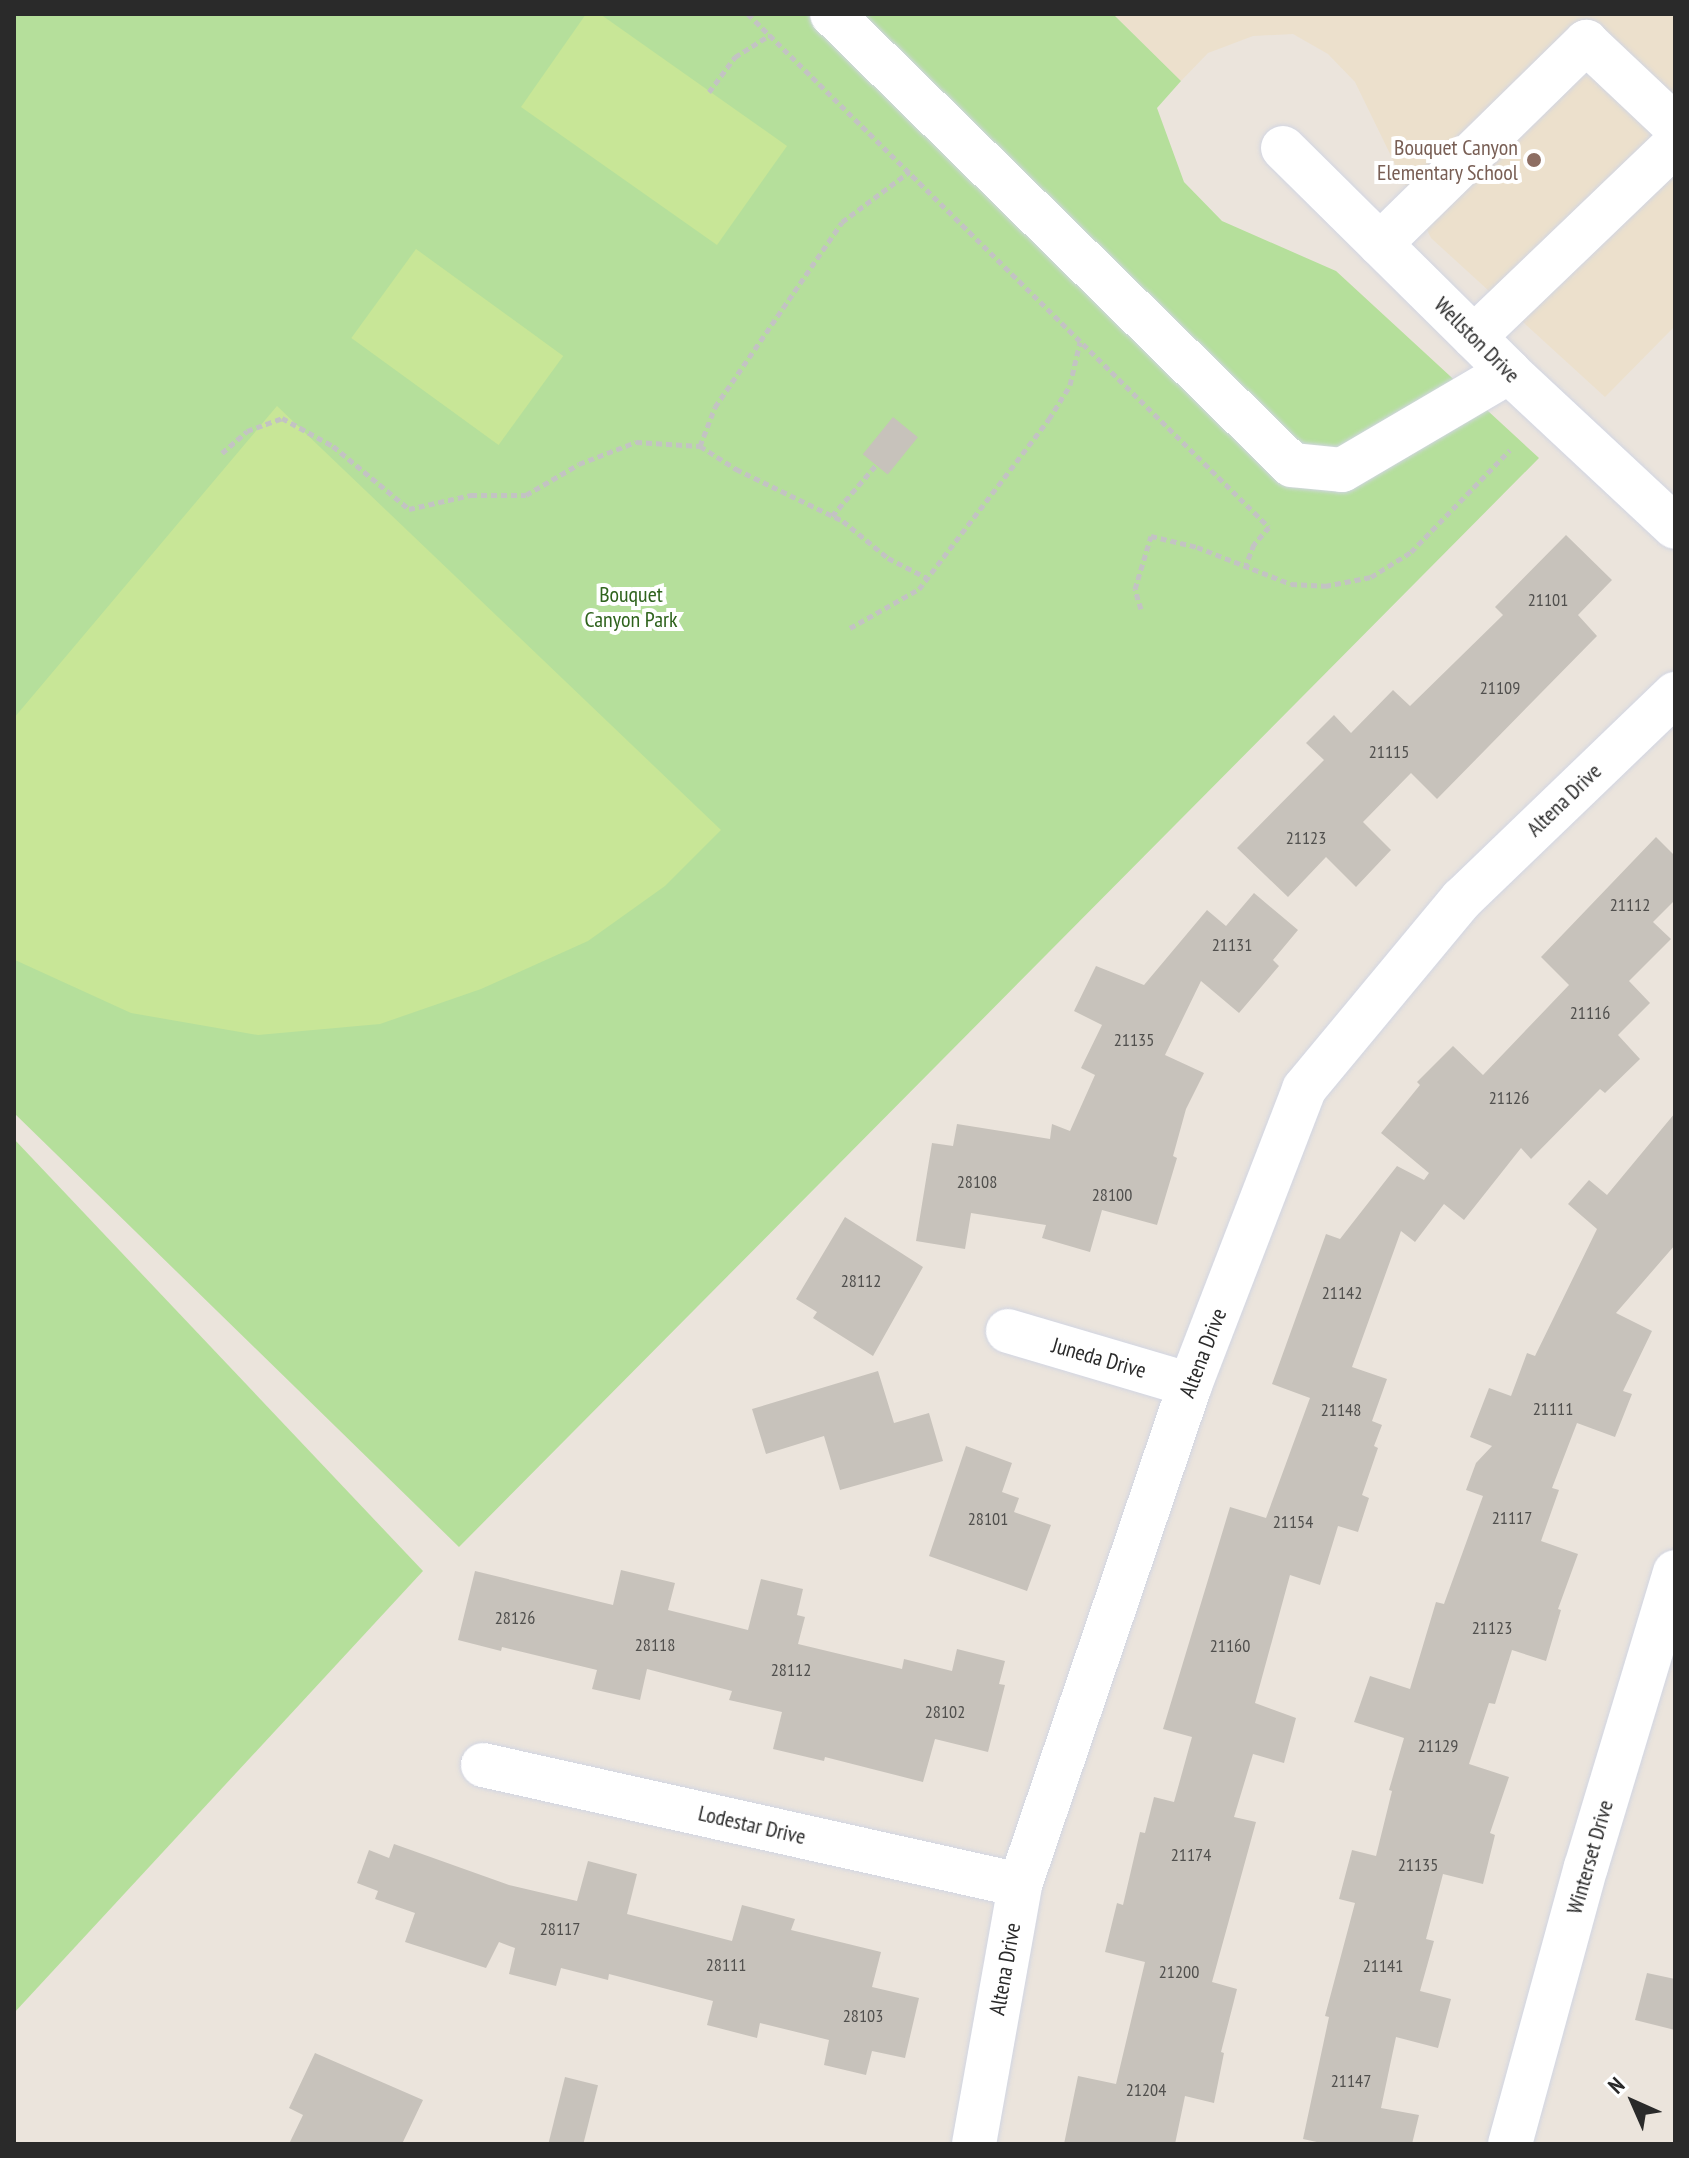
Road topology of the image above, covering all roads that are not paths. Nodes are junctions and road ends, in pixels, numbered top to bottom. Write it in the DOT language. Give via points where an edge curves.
graph roads {
  1 [pos="832,14"];
  2 [pos="1675,126"];
  3 [pos="1675,144"];
  4 [pos="1283,148"];
  5 [pos="1380,244"];
  6 [pos="1474,337"];
  7 [pos="1509,372"];
  8 [pos="1675,527"];
  9 [pos="1675,694"];
  10 [pos="1008,1331"];
  11 [pos="1190,1385"];
  12 [pos="1675,1572"];
  13 [pos="483,1765"];
  14 [pos="1020,1885"];
  15 [pos="974,2144"];
  16 [pos="1510,2144"];
  1 -- 7 [label="street" via="1292,465 1342,470"];
  2 -- 5 [label="street" via="1586,42"];
  3 -- 6 [label="street"];
  4 -- 5 [label="street, Wellston Drive"];
  5 -- 6 [label="street, Wellston Drive"];
  6 -- 7 [label="street, Wellston Drive"];
  7 -- 8 [label="street, Wellston Drive"];
  9 -- 11 [label="street, Altena Drive" via="1462,899 1304,1089"];
  10 -- 11 [label="street, Juneda Drive"];
  11 -- 14 [label="street, Altena Drive"];
  12 -- 16 [label="street, Winterset Drive"];
  13 -- 14 [label="street, Lodestar Drive"];
  14 -- 15 [label="street, Altena Drive"];
}
